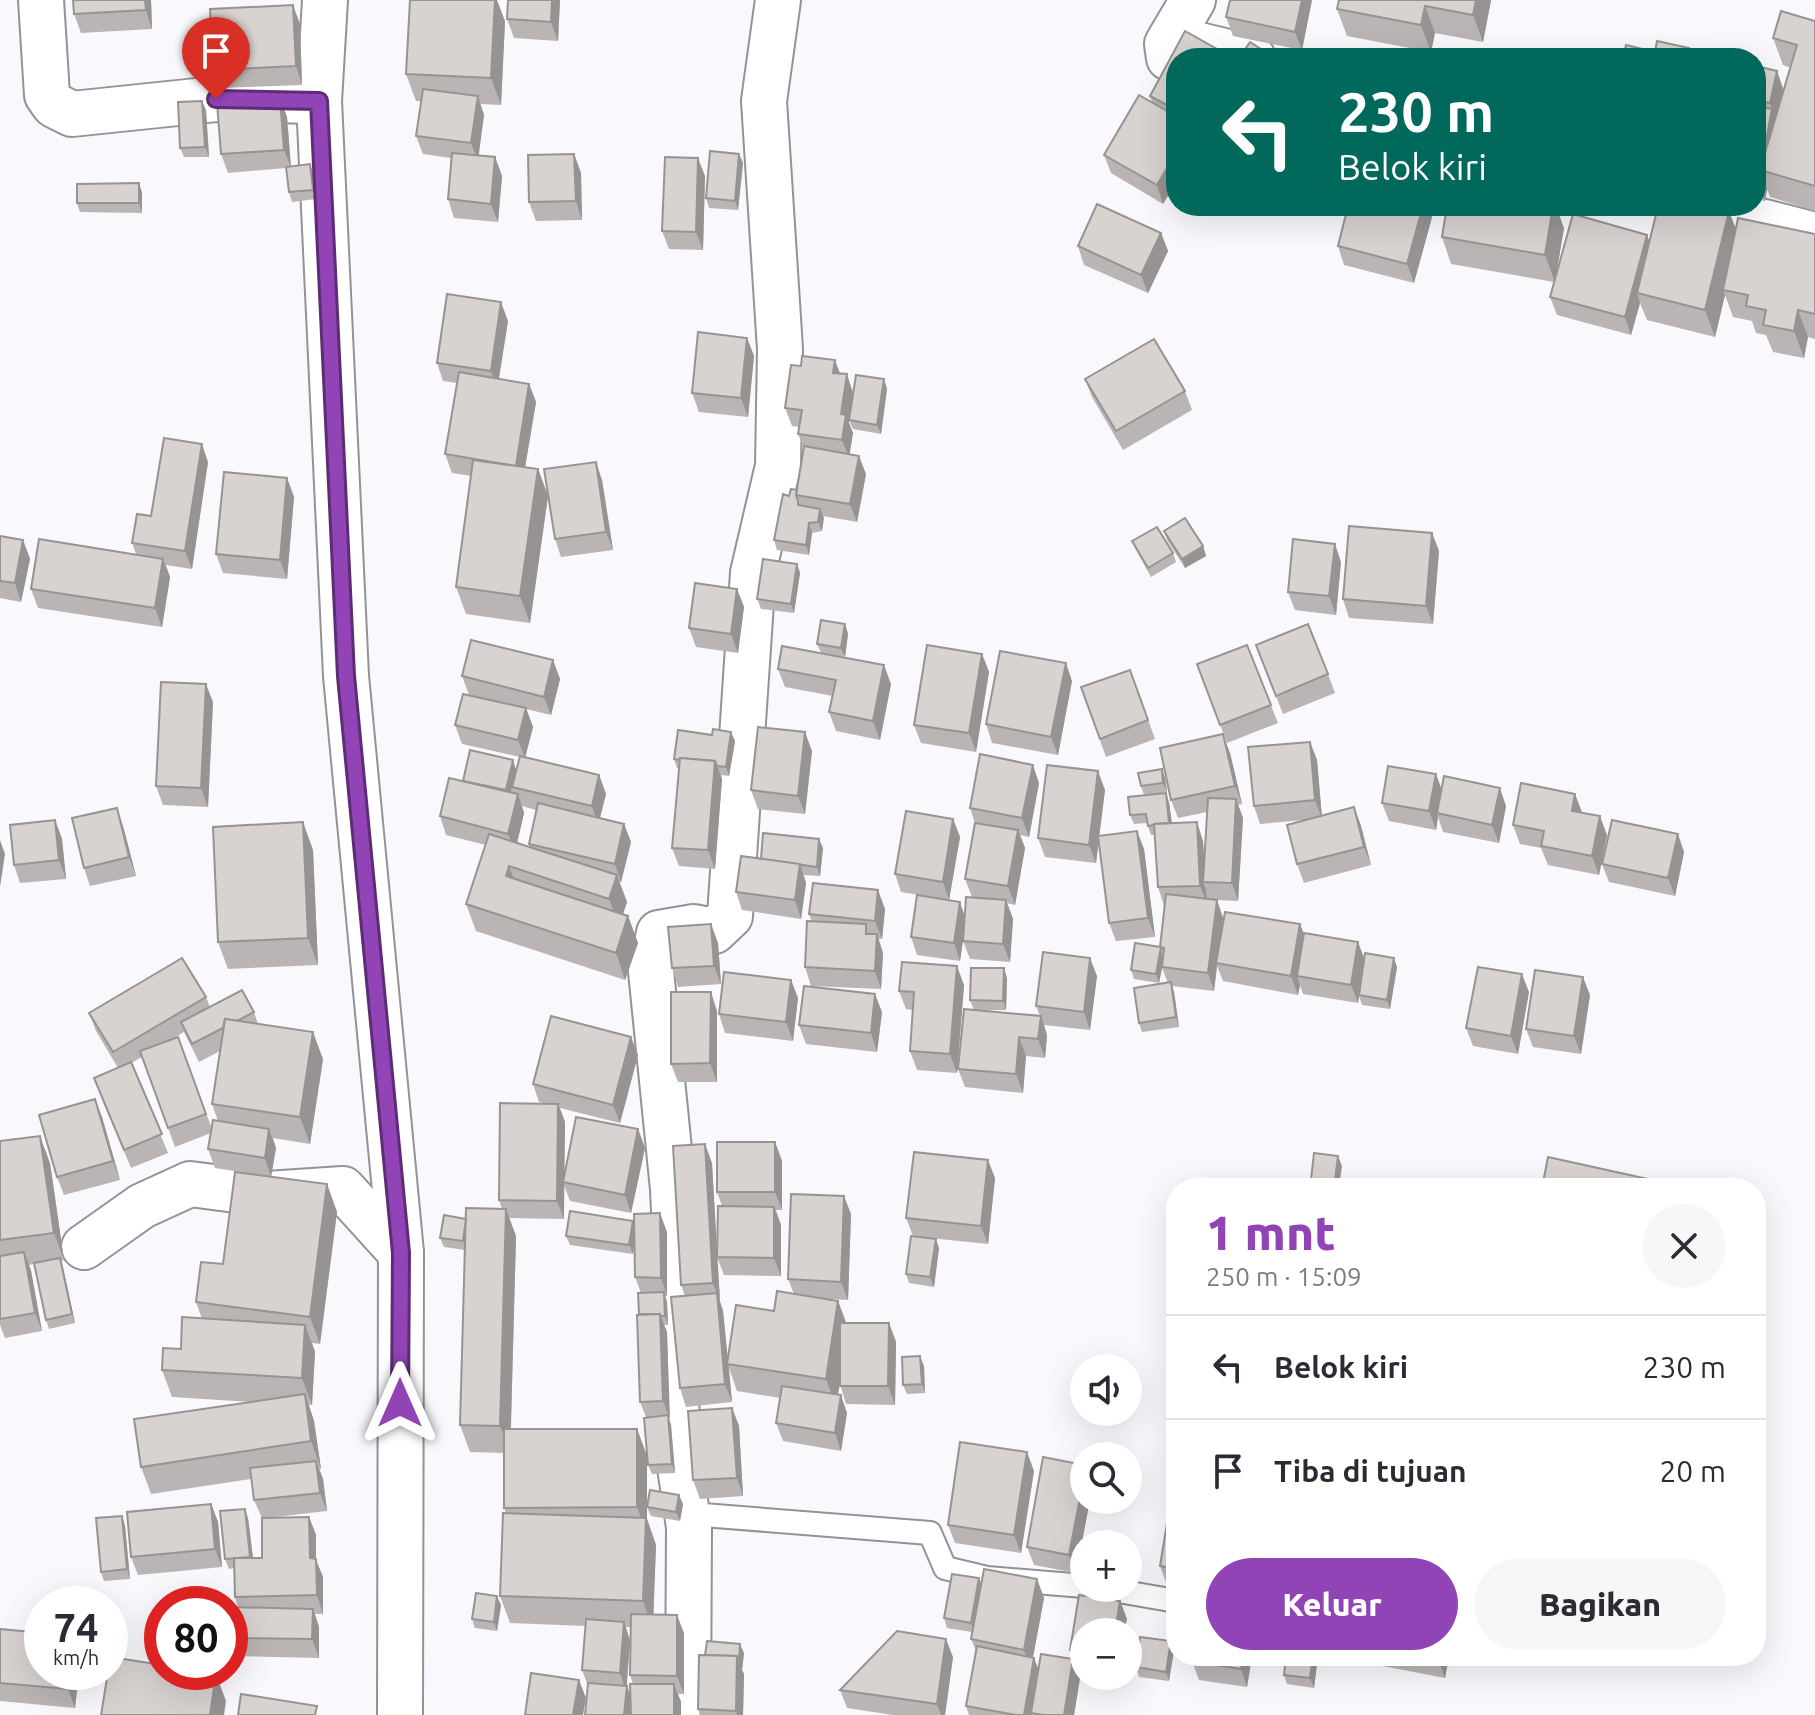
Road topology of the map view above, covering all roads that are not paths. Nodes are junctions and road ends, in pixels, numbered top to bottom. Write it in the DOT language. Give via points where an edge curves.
graph roads {
  1 [pos="41,0"];
  2 [pos="325,0"];
  3 [pos="778,0"];
  4 [pos="1193,0"];
  5 [pos="1168,48"];
  6 [pos="1188,48"];
  7 [pos="1212,48"];
  8 [pos="319,101"];
  9 [pos="1741,216"];
  10 [pos="1815,235"];
  11 [pos="84,1247"];
  12 [pos="401,1253"];
  13 [pos="688,1562"];
  14 [pos="1070,1585"];
  15 [pos="1142,1595"];
  16 [pos="1166,1599"];
  17 [pos="400,1715"];
  18 [pos="688,1715"];
  1 -- 8 [label="main road" via="47,95 72,114 216,99"];
  2 -- 8 [label="main road"];
  3 -- 13 [label="main road" via="764,101 780,349 778,466 753,573 730,916 714,931 694,927 659,933 651,971 673,1189 674,1354"];
  4 -- 5 [label="main road"];
  6 -- 7 [label="main road"];
  8 -- 12 [label="main road" via="346,676"];
  9 -- 10 [label="main road"];
  11 -- 12 [label="main road" via="142,1206 190,1184 267,1194 343,1189"];
  12 -- 17 [label="main road"];
  13 -- 14 [label="lane" via="703,1515 930,1533 945,1568 987,1578"];
  13 -- 18 [label="main road"];
  15 -- 16 [label="lane"];
}
